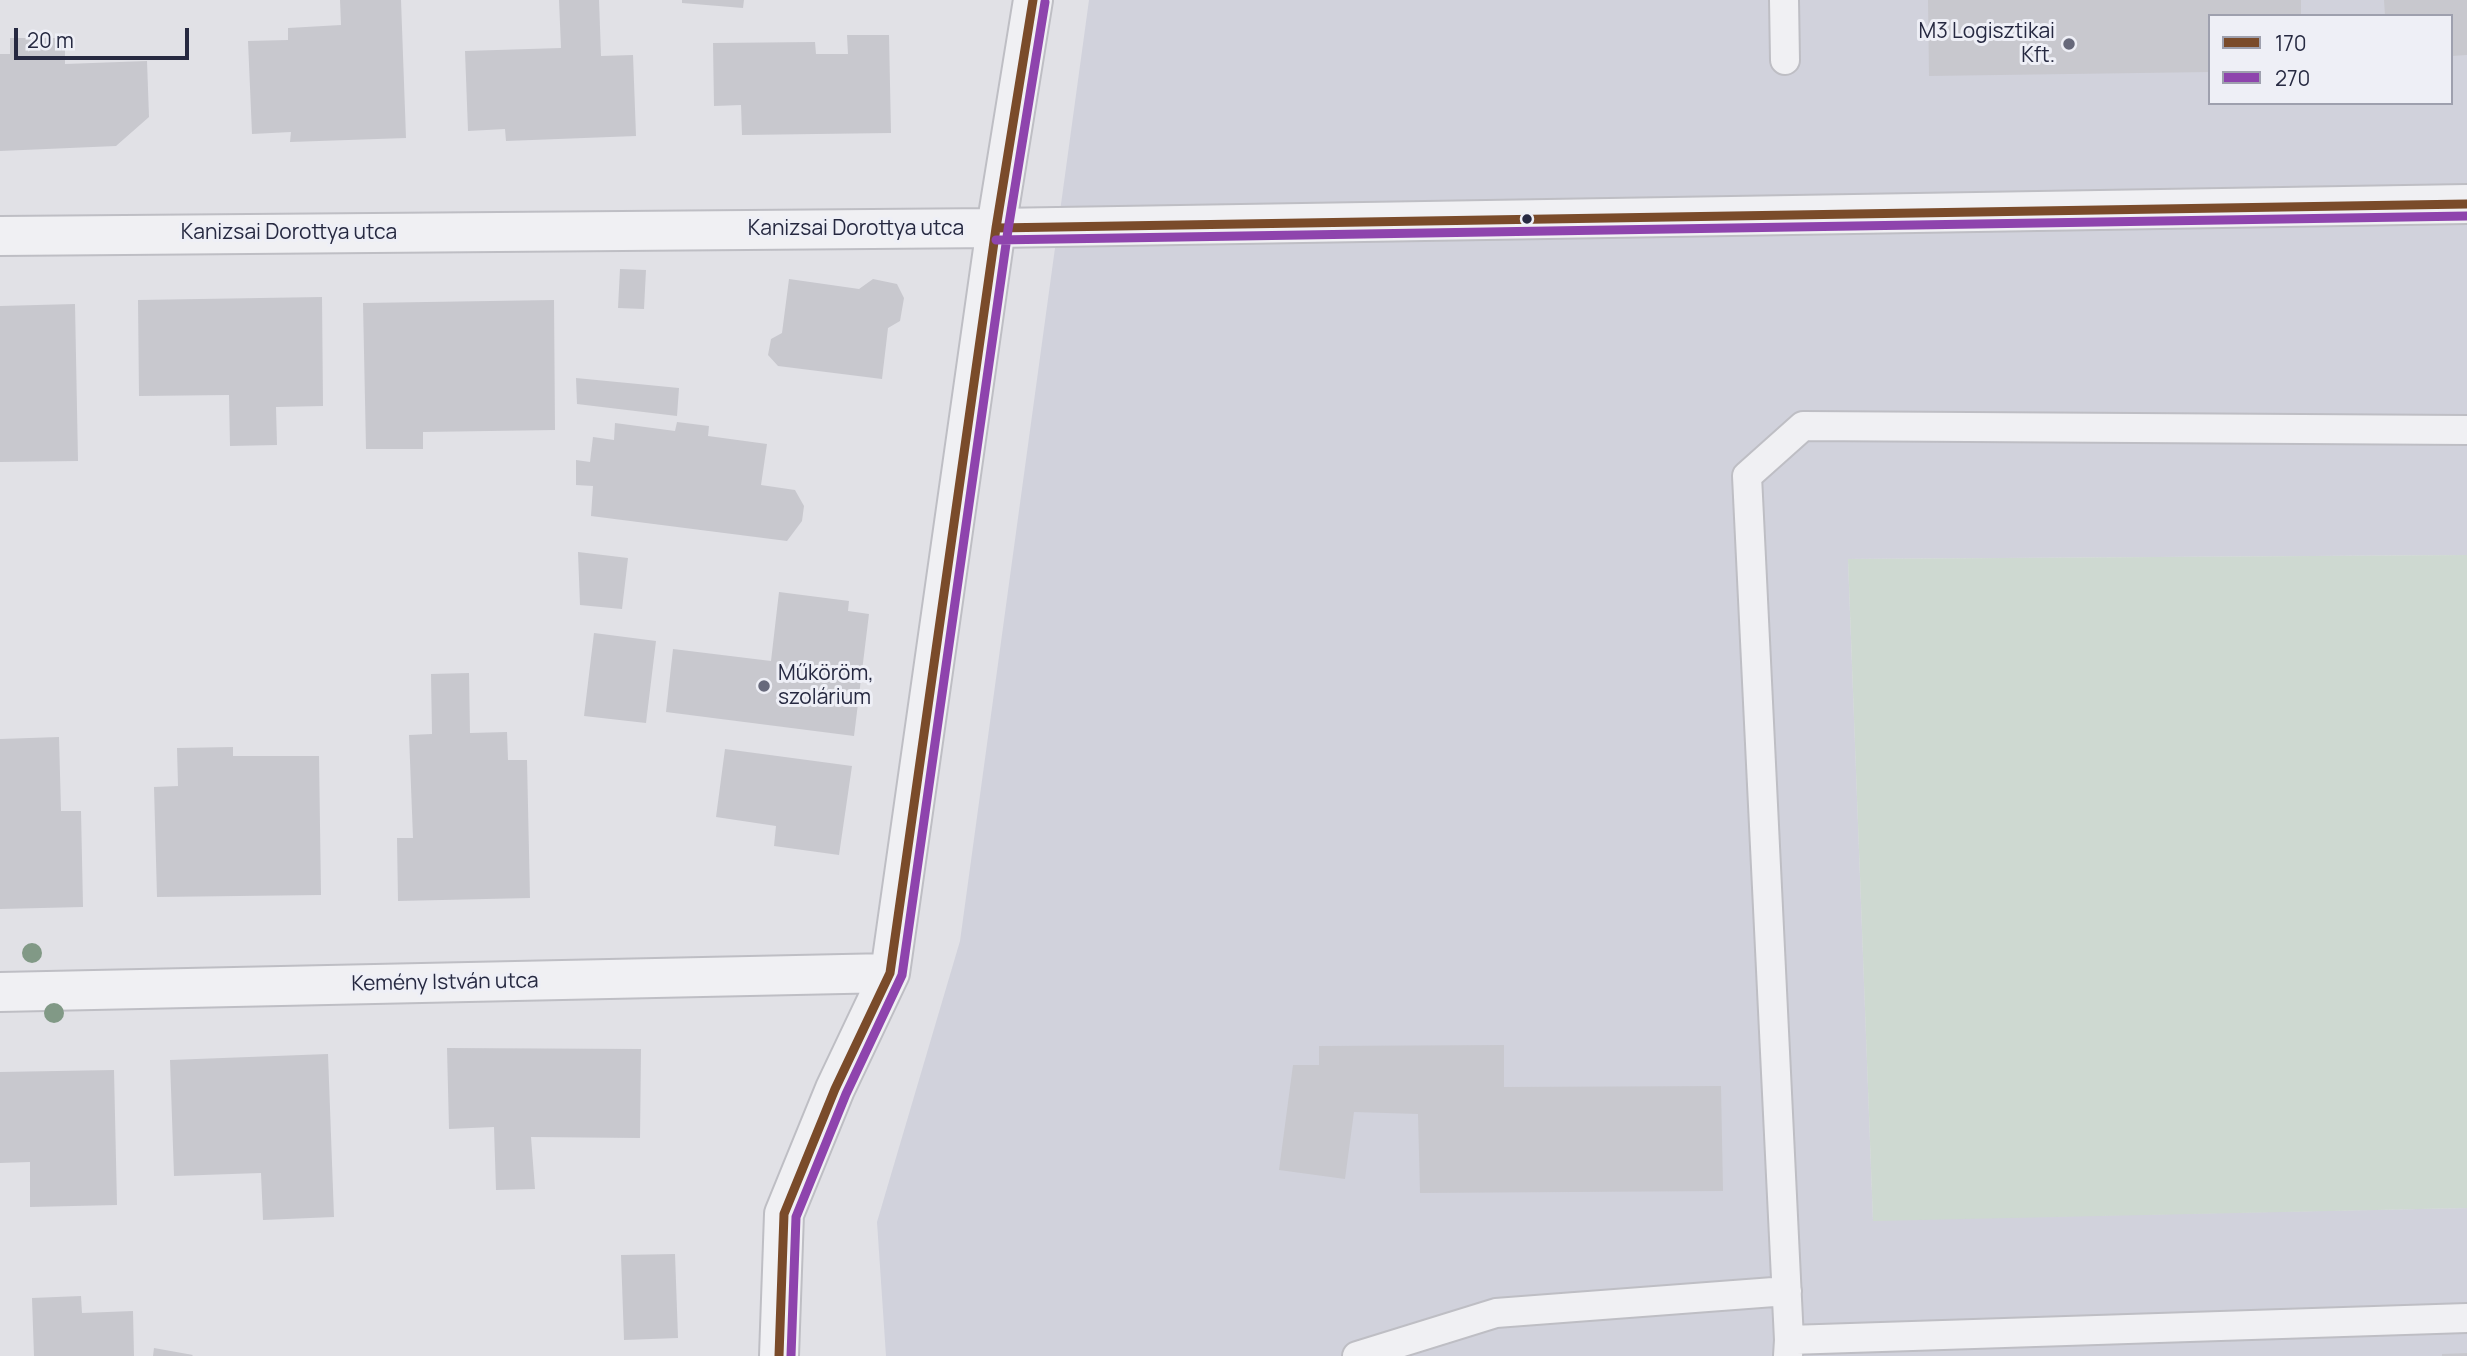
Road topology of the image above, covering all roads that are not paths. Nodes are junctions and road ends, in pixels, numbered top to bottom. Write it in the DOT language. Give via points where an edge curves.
graph roads {
  1 [pos="1033,0"];
  2 [pos="1784,0"];
  3 [pos="1785,60"];
  4 [pos="2467,204"];
  5 [pos="996,228"];
  6 [pos="0,236"];
  7 [pos="2467,430"];
  8 [pos="890,973"];
  9 [pos="0,992"];
  10 [pos="1787,1291"];
  11 [pos="2467,1318"];
  12 [pos="1789,1348"];
  13 [pos="779,1356"];
  14 [pos="1357,1356"];
  1 -- 5 [label="street"];
  2 -- 3 [label="lane"];
  4 -- 5 [label="street, Kanizsai Dorottya utca"];
  5 -- 6 [label="street, Kanizsai Dorottya utca"];
  5 -- 8 [label="street"];
  7 -- 10 [label="lane" via="1803,426 1747,476"];
  8 -- 9 [label="street, Kemény István utca"];
  8 -- 13 [label="street" via="835,1089 784,1214"];
  10 -- 12 [label="lane"];
  10 -- 14 [label="lane" via="1496,1313"];
  11 -- 12 [label="lane"];
}
